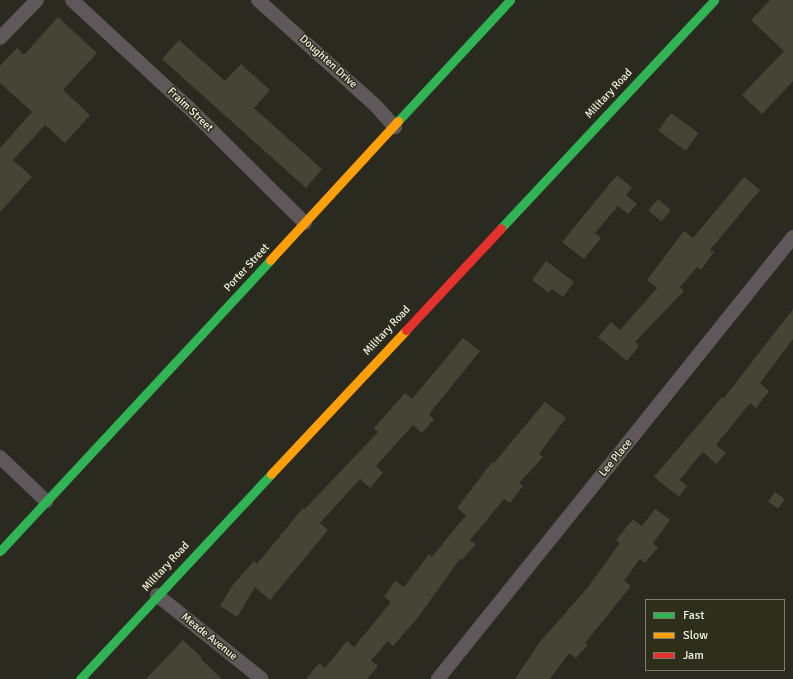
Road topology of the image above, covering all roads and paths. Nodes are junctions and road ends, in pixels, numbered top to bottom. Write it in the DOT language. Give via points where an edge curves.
graph roads {
  1 [pos="37,0"];
  2 [pos="72,0"];
  3 [pos="258,0"];
  4 [pos="510,0"];
  5 [pos="714,0"];
  6 [pos="0,38"];
  7 [pos="395,127"];
  8 [pos="305,223"];
  9 [pos="793,238"];
  10 [pos="0,457"];
  11 [pos="46,501"];
  12 [pos="0,551"];
  13 [pos="157,595"];
  14 [pos="80,679"];
  15 [pos="262,679"];
  16 [pos="438,679"];
  1 -- 6 [label="street"];
  2 -- 8 [label="street, Fraim Street" via="186,106"];
  3 -- 7 [label="street, Doughten Drive" via="375,105"];
  4 -- 7 [label="street, Porter Street"];
  5 -- 13 [label="street, Military Road"];
  7 -- 8 [label="street, Porter Street"];
  8 -- 11 [label="street, Porter Street"];
  9 -- 16 [label="street, Lee Place"];
  10 -- 11 [label="street"];
  11 -- 12 [label="street, Porter Street"];
  13 -- 14 [label="street, Military Road"];
  13 -- 15 [label="street, Meade Avenue"];
}
